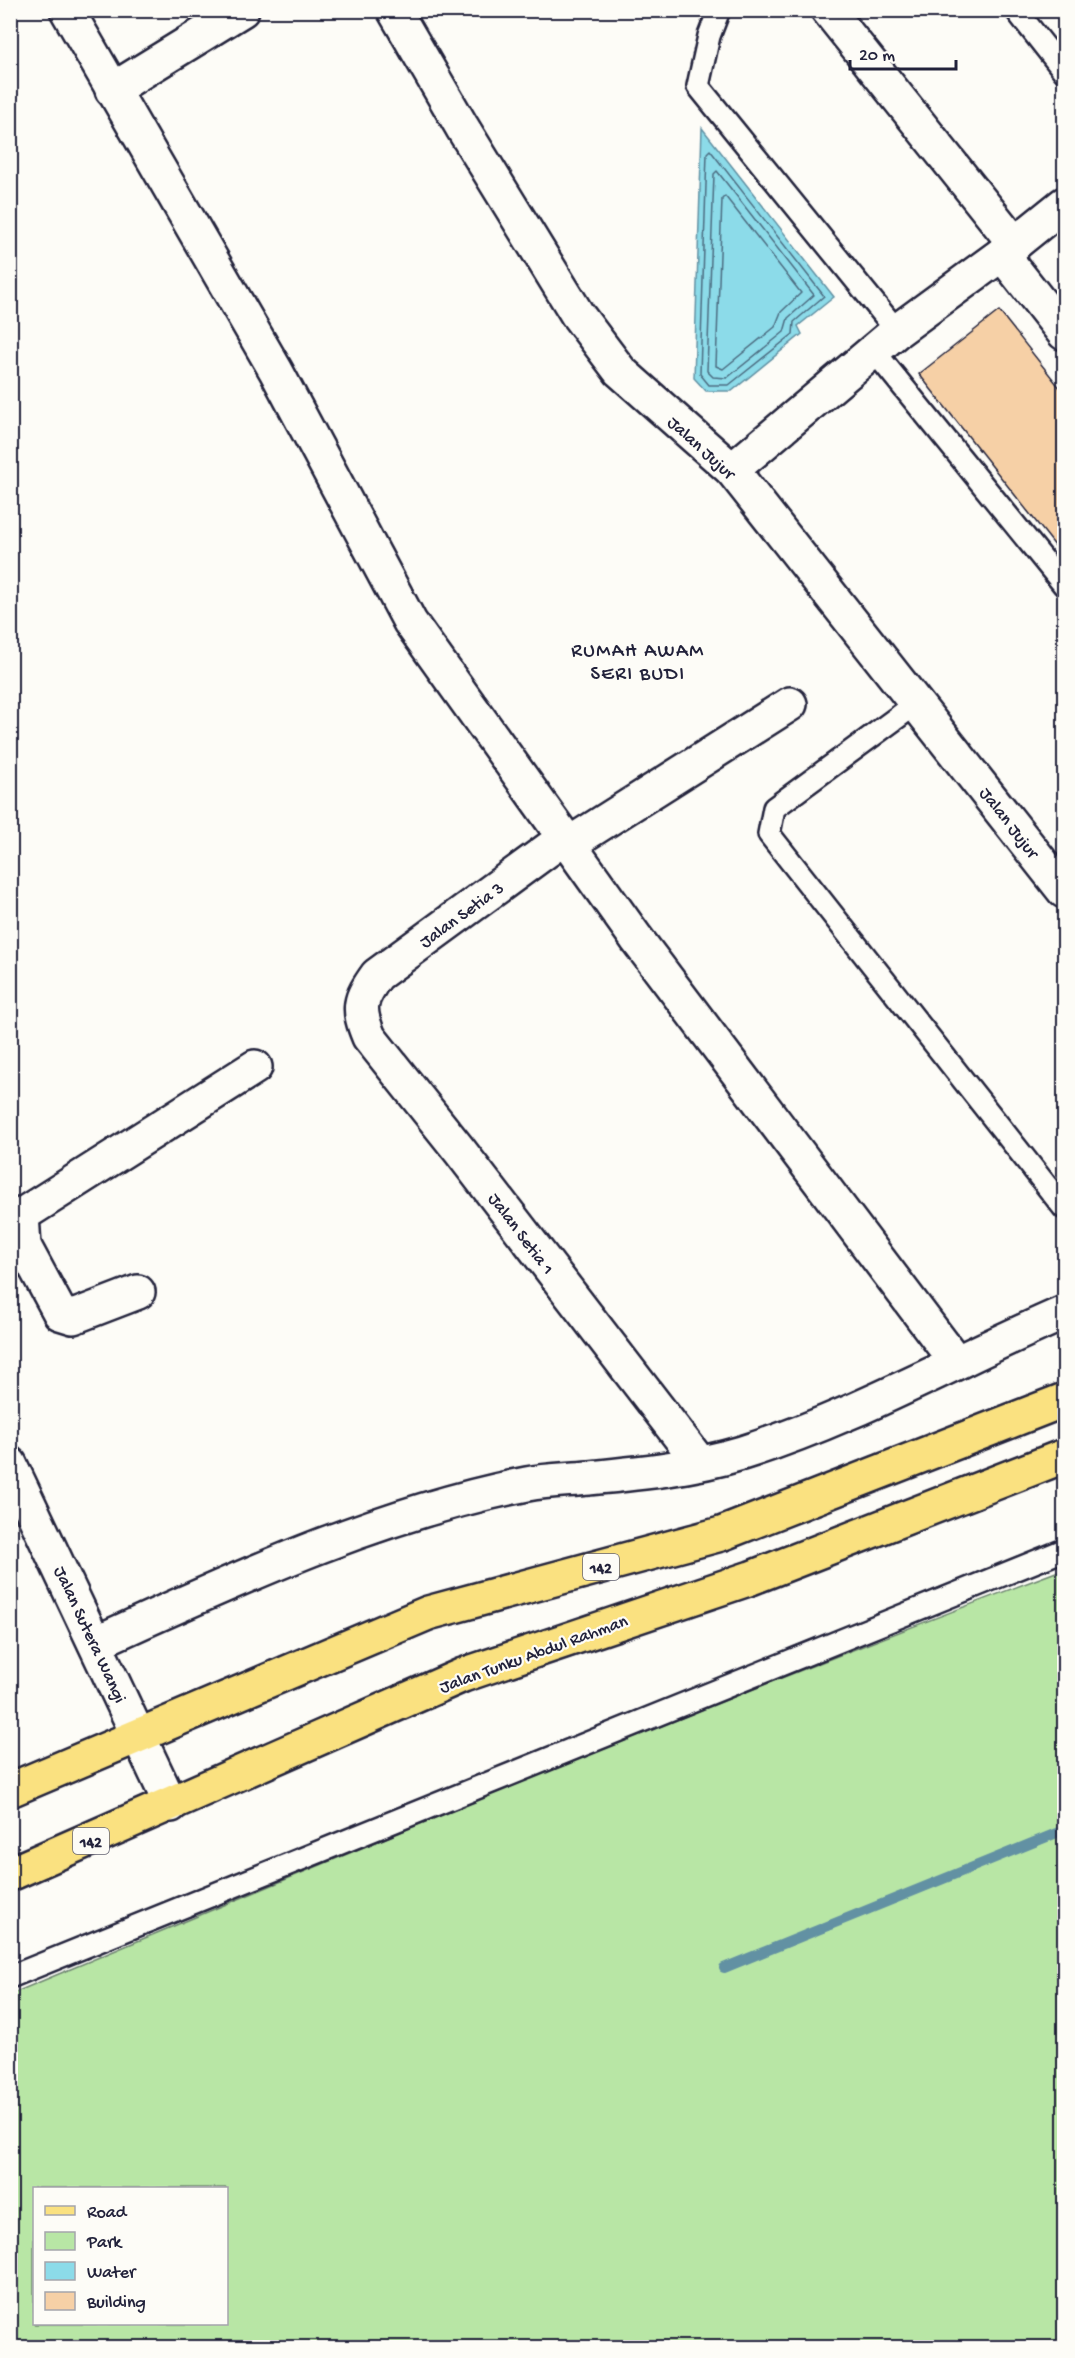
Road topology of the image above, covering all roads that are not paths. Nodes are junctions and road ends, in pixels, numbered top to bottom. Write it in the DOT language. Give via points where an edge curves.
graph roads {
  1 [pos="67,10"];
  2 [pos="242,10"];
  3 [pos="394,10"];
  4 [pos="719,10"];
  5 [pos="828,10"];
  6 [pos="1016,10"];
  7 [pos="1065,71"];
  8 [pos="112,90"];
  9 [pos="1065,204"];
  10 [pos="1009,249"];
  11 [pos="1065,333"];
  12 [pos="886,341"];
  13 [pos="732,471"];
  14 [pos="1065,585"];
  15 [pos="917,703"];
  16 [pos="790,704"];
  17 [pos="566,841"];
  18 [pos="1065,891"];
  19 [pos="362,996"];
  20 [pos="255,1067"];
  21 [pos="1065,1208"];
  22 [pos="17,1250"];
  23 [pos="138,1292"];
  24 [pos="1065,1312"];
  25 [pos="956,1362"];
  26 [pos="1065,1400"];
  27 [pos="1065,1456"];
  28 [pos="700,1463"];
  29 [pos="10,1464"];
  30 [pos="1065,1550"];
  31 [pos="95,1643"];
  32 [pos="139,1736"];
  33 [pos="10,1790"];
  34 [pos="171,1805"];
  35 [pos="10,1874"];
  36 [pos="10,1977"];
  1 -- 8 [label="street"];
  2 -- 8 [label="street"];
  3 -- 13 [label="street, Jalan Jujur" via="467,136 589,330 620,372"];
  4 -- 12 [label="lane" via="698,87"];
  5 -- 10 [label="street"];
  6 -- 7 [label="lane"];
  8 -- 17 [label="street" via="276,371 410,622"];
  9 -- 10 [label="street"];
  10 -- 11 [label="street"];
  10 -- 12 [label="street"];
  12 -- 13 [label="street"];
  12 -- 14 [label="lane"];
  13 -- 15 [label="street, Jalan Jujur"];
  15 -- 18 [label="street, Jalan Jujur"];
  15 -- 21 [label="lane" via="774,808 769,834"];
  16 -- 17 [label="street, Jalan Setia 3"];
  17 -- 19 [label="street, Jalan Setia 3" via="377,975"];
  17 -- 25 [label="street"];
  19 -- 28 [label="street, Jalan Setia 1" via="360,1016 369,1037"];
  20 -- 22 [label="street" via="22,1215"];
  22 -- 23 [label="street" via="60,1313 73,1317"];
  24 -- 25 [label="street"];
  25 -- 28 [label="street" via="843,1417 741,1453"];
  26 -- 32 [label="main road, 142" via="721,1534 428,1613"];
  27 -- 34 [label="main road, Jalan Tunku Abdul Rahman / 142" via="751,1578 463,1675"];
  28 -- 31 [label="street" via="529,1484 415,1510 241,1577"];
  29 -- 31 [label="street, Jalan Sutera Wangi"];
  30 -- 36 [label="lane"];
  31 -- 32 [label="street, Jalan Sutera Wangi"];
  32 -- 33 [label="main road, 142"];
  32 -- 34 [label="street, Jalan Sutera Wangi"];
  34 -- 35 [label="main road, Jalan Tunku Abdul Rahman / 142"];
}
